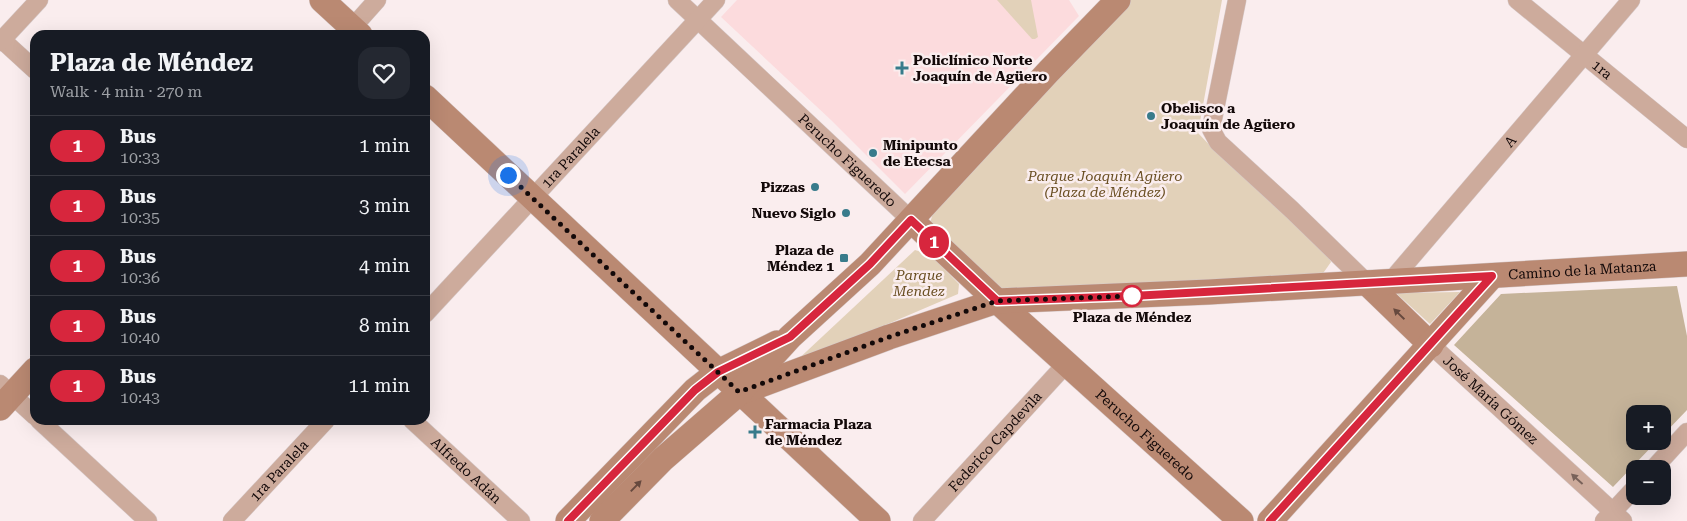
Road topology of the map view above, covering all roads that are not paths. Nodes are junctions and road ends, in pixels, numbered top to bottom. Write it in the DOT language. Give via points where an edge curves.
graph roads {
  1 [pos="39,0"];
  2 [pos="322,0"];
  3 [pos="377,0"];
  4 [pos="677,0"];
  5 [pos="716,0"];
  6 [pos="1118,0"];
  7 [pos="1237,0"];
  8 [pos="1517,0"];
  9 [pos="1631,0"];
  10 [pos="697,20"];
  11 [pos="349,30"];
  12 [pos="354,30"];
  13 [pos="1,40"];
  14 [pos="1585,55"];
  15 [pos="30,66"];
  16 [pos="430,102"];
  17 [pos="1687,139"];
  18 [pos="533,198"];
  19 [pos="911,220"];
  20 [pos="1687,264"];
  21 [pos="1492,276"];
  22 [pos="1378,282"];
  23 [pos="997,301"];
  24 [pos="430,309"];
  25 [pos="790,337"];
  26 [pos="1431,345"];
  27 [pos="1067,364"];
  28 [pos="718,372"];
  29 [pos="30,374"];
  30 [pos="739,392"];
  31 [pos="4,396"];
  32 [pos="30,413"];
  33 [pos="44,425"];
  34 [pos="321,425"];
  35 [pos="417,425"];
  36 [pos="1687,432"];
  37 [pos="1661,460"];
  38 [pos="1626,500"];
  39 [pos="1613,518"];
  40 [pos="148,521"];
  41 [pos="232,521"];
  42 [pos="521,521"];
  43 [pos="568,521"];
  44 [pos="602,521"];
  45 [pos="878,521"];
  46 [pos="922,521"];
  47 [pos="1241,521"];
  48 [pos="1270,521"];
  1 -- 13 [label="street"];
  2 -- 11 [label="main road"];
  3 -- 12 [label="street"];
  4 -- 10 [label="street, Perucho Figueredo"];
  5 -- 10 [label="street, 1ra Paralela"];
  6 -- 19 [label="main road"];
  7 -- 22 [label="street, José María Gómez" via="1211,129 1218,142 1292,210"];
  8 -- 14 [label="street, 1ra"];
  9 -- 14 [label="street, A"];
  10 -- 18 [label="street, 1ra Paralela"];
  10 -- 19 [label="street, Perucho Figueredo"];
  13 -- 15 [label="street"];
  14 -- 17 [label="street, 1ra"];
  14 -- 22 [label="street, A" via="1482,172"];
  16 -- 18 [label="main road"];
  18 -- 24 [label="street, 1ra Paralela"];
  18 -- 28 [label="main road"];
  19 -- 23 [label="main road, Perucho Figueredo"];
  19 -- 25 [label="main road" via="870,264"];
  20 -- 21 [label="main road, Camino de la Matanza"];
  21 -- 22 [label="main road, Camino de la Matanza"];
  21 -- 26 [label="main road"];
  22 -- 23 [label="main road, Camino de la Matanza"];
  26 -- 22 [label="main road, José María Gómez, one-way"];
  23 -- 27 [label="main road, Perucho Figueredo"];
  23 -- 30 [label="main road, Camino de la Matanza"];
  25 -- 28 [label="main road"];
  25 -- 30 [label="main road"];
  39 -- 26 [label="street, José María Gómez, one-way"];
  26 -- 48 [label="main road"];
  27 -- 46 [label="street, Federico Capdevila"];
  27 -- 47 [label="main road, Perucho Figueredo"];
  28 -- 30 [label="main road"];
  28 -- 43 [label="main road" via="695,390"];
  29 -- 31 [label="main road"];
  44 -- 30 [label="main road, one-way" via="663,459"];
  30 -- 45 [label="main road"];
  31 -- 32 [label="street"];
  33 -- 40 [label="street"];
  34 -- 41 [label="street, 1ra Paralela"];
  35 -- 42 [label="street, Alfredo Adán"];
  36 -- 37 [label="street"];
  38 -- 39 [label="street"];
}
